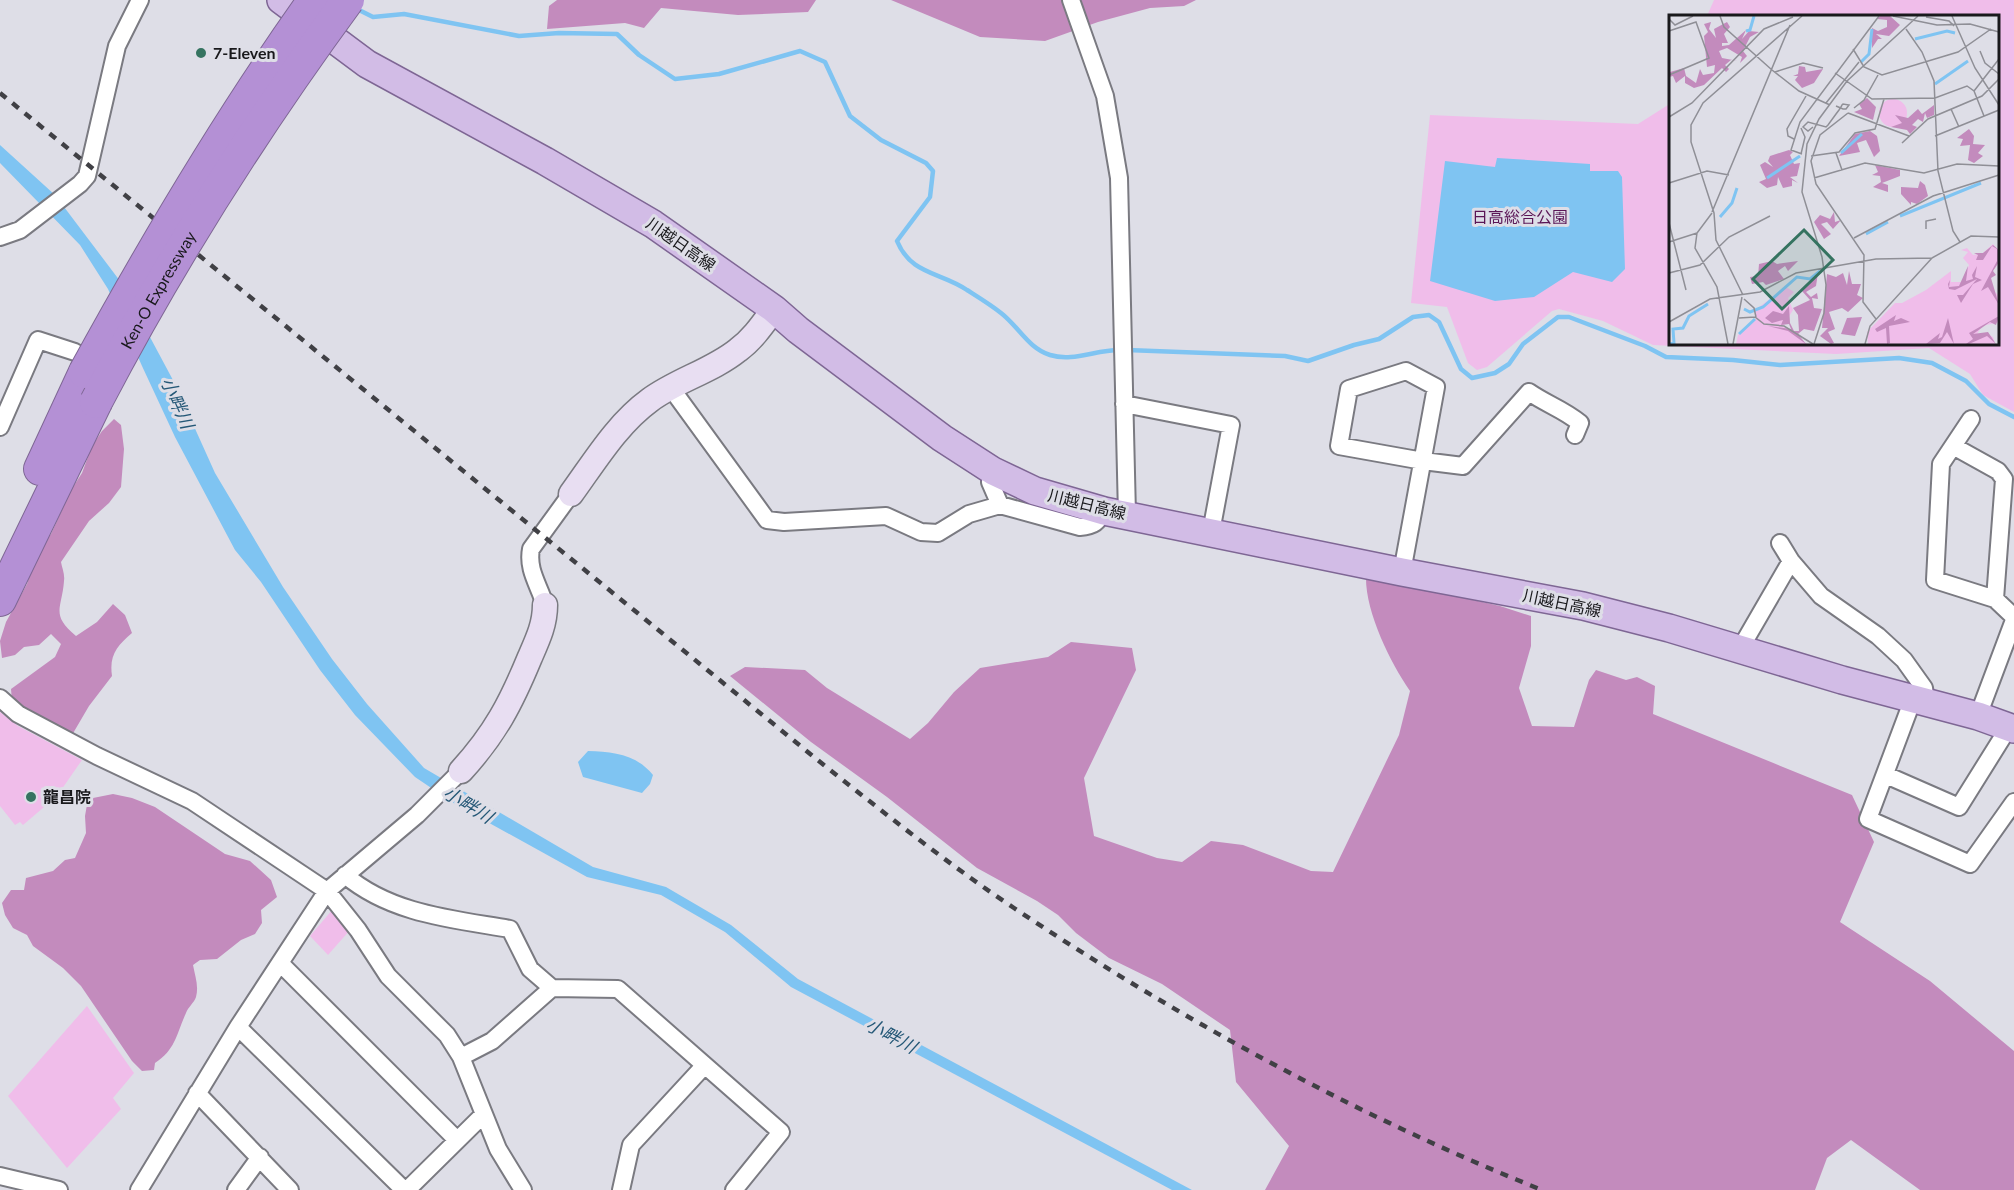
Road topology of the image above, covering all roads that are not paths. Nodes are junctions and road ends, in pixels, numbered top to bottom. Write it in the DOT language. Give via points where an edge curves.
graph roads {
  1 [pos="140,0"];
  2 [pos="348,0"];
  3 [pos="1071,0"];
  4 [pos="292,1"];
  5 [pos="0,237"];
  6 [pos="774,309"];
  7 [pos="80,362"];
  8 [pos="672,388"];
  9 [pos="1124,404"];
  10 [pos="1971,419"];
  11 [pos="0,427"];
  12 [pos="1575,435"];
  13 [pos="1953,446"];
  14 [pos="1423,461"];
  15 [pos="993,471"];
  16 [pos="571,494"];
  17 [pos="1000,505"];
  18 [pos="1116,513"];
  19 [pos="2001,526"];
  20 [pos="1211,532"];
  21 [pos="2014,539"];
  22 [pos="1780,543"];
  23 [pos="0,554"];
  24 [pos="1791,561"];
  25 [pos="1402,572"];
  26 [pos="1995,599"];
  27 [pos="0,600"];
  28 [pos="545,604"];
  29 [pos="2014,619"];
  30 [pos="1740,649"];
  31 [pos="0,698"];
  32 [pos="1920,701"];
  33 [pos="1978,716"];
  34 [pos="2011,728"];
  35 [pos="460,772"];
  36 [pos="1886,775"];
  37 [pos="2014,802"];
  38 [pos="345,874"];
  39 [pos="327,891"];
  40 [pos="280,963"];
  41 [pos="552,988"];
  42 [pos="238,1028"];
  43 [pos="461,1057"];
  44 [pos="705,1066"];
  45 [pos="197,1093"];
  46 [pos="483,1115"];
  47 [pos="458,1140"];
  48 [pos="260,1157"];
  49 [pos="0,1176"];
  50 [pos="59,1190"];
  51 [pos="139,1190"];
  52 [pos="236,1190"];
  53 [pos="290,1190"];
  54 [pos="406,1190"];
  55 [pos="523,1190"];
  56 [pos="621,1190"];
  57 [pos="734,1190"];
  1 -- 5 [label="street" via="117,45 87,176 20,230"];
  2 -- 27 [label="highway, Ken-O Expressway, bridge" via="297,71 160,285 96,402"];
  3 -- 9 [label="street" via="1105,96 1119,178"];
  4 -- 6 [label="main road, 川越日高線" via="367,64 545,160 653,224"];
  4 -- 7 [label="highway, Ken-O Expressway, bridge" via="277,52"];
  6 -- 8 [label="street" via="737,352"];
  6 -- 15 [label="main road, 川越日高線" via="942,438"];
  7 -- 11 [label="street" via="38,340"];
  7 -- 23 [label="highway, Ken-O Expressway"];
  8 -- 16 [label="street" via="652,398 625,422"];
  8 -- 17 [label="street" via="767,520 886,516 921,532 938,533 969,514"];
  9 -- 18 [label="street"];
  9 -- 20 [label="street" via="1231,425"];
  10 -- 13 [label="street"];
  12 -- 14 [label="street" via="1580,423 1529,392 1464,466"];
  13 -- 19 [label="street" via="1998,471 2004,479"];
  13 -- 26 [label="street" via="1941,464 1935,580"];
  14 -- 14 [label="street" via="1436,387 1406,371 1349,389 1339,446"];
  14 -- 25 [label="street"];
  15 -- 17 [label="street" via="990,482"];
  15 -- 18 [label="main road, 川越日高線" via="1035,491"];
  16 -- 28 [label="street" via="531,549 530,568"];
  17 -- 18 [label="street" via="1080,527 1091,526"];
  18 -- 20 [label="main road, 川越日高線"];
  19 -- 21 [label="street"];
  19 -- 26 [label="street"];
  20 -- 25 [label="main road, 川越日高線"];
  22 -- 24 [label="street"];
  24 -- 30 [label="street"];
  24 -- 32 [label="street" via="1821,597 1852,616 1904,660 1924,688"];
  25 -- 30 [label="main road, 川越日高線" via="1583,606"];
  26 -- 29 [label="street"];
  28 -- 35 [label="street" via="545,621 512,699 482,748"];
  29 -- 33 [label="street"];
  30 -- 32 [label="main road, 川越日高線"];
  31 -- 39 [label="street" via="18,714 192,801"];
  32 -- 33 [label="main road, 川越日高線"];
  32 -- 36 [label="street"];
  33 -- 34 [label="main road, 川越日高線"];
  34 -- 36 [label="street" via="1959,807"];
  35 -- 38 [label="street"];
  36 -- 37 [label="street" via="1869,819 1970,864"];
  38 -- 39 [label="street"];
  38 -- 41 [label="street" via="370,892 410,910 510,929 530,969"];
  39 -- 40 [label="street"];
  39 -- 43 [label="street" via="388,976 447,1035"];
  40 -- 42 [label="street"];
  40 -- 47 [label="street"];
  41 -- 43 [label="street" via="492,1041"];
  41 -- 44 [label="street" via="618,989"];
  42 -- 45 [label="street"];
  42 -- 54 [label="street"];
  43 -- 46 [label="street"];
  44 -- 56 [label="street" via="631,1145"];
  44 -- 57 [label="street" via="782,1132"];
  45 -- 48 [label="street"];
  45 -- 51 [label="street"];
  46 -- 47 [label="street"];
  46 -- 55 [label="street"];
  47 -- 54 [label="street"];
  48 -- 52 [label="street"];
  48 -- 53 [label="street"];
  49 -- 50 [label="street"];
}
